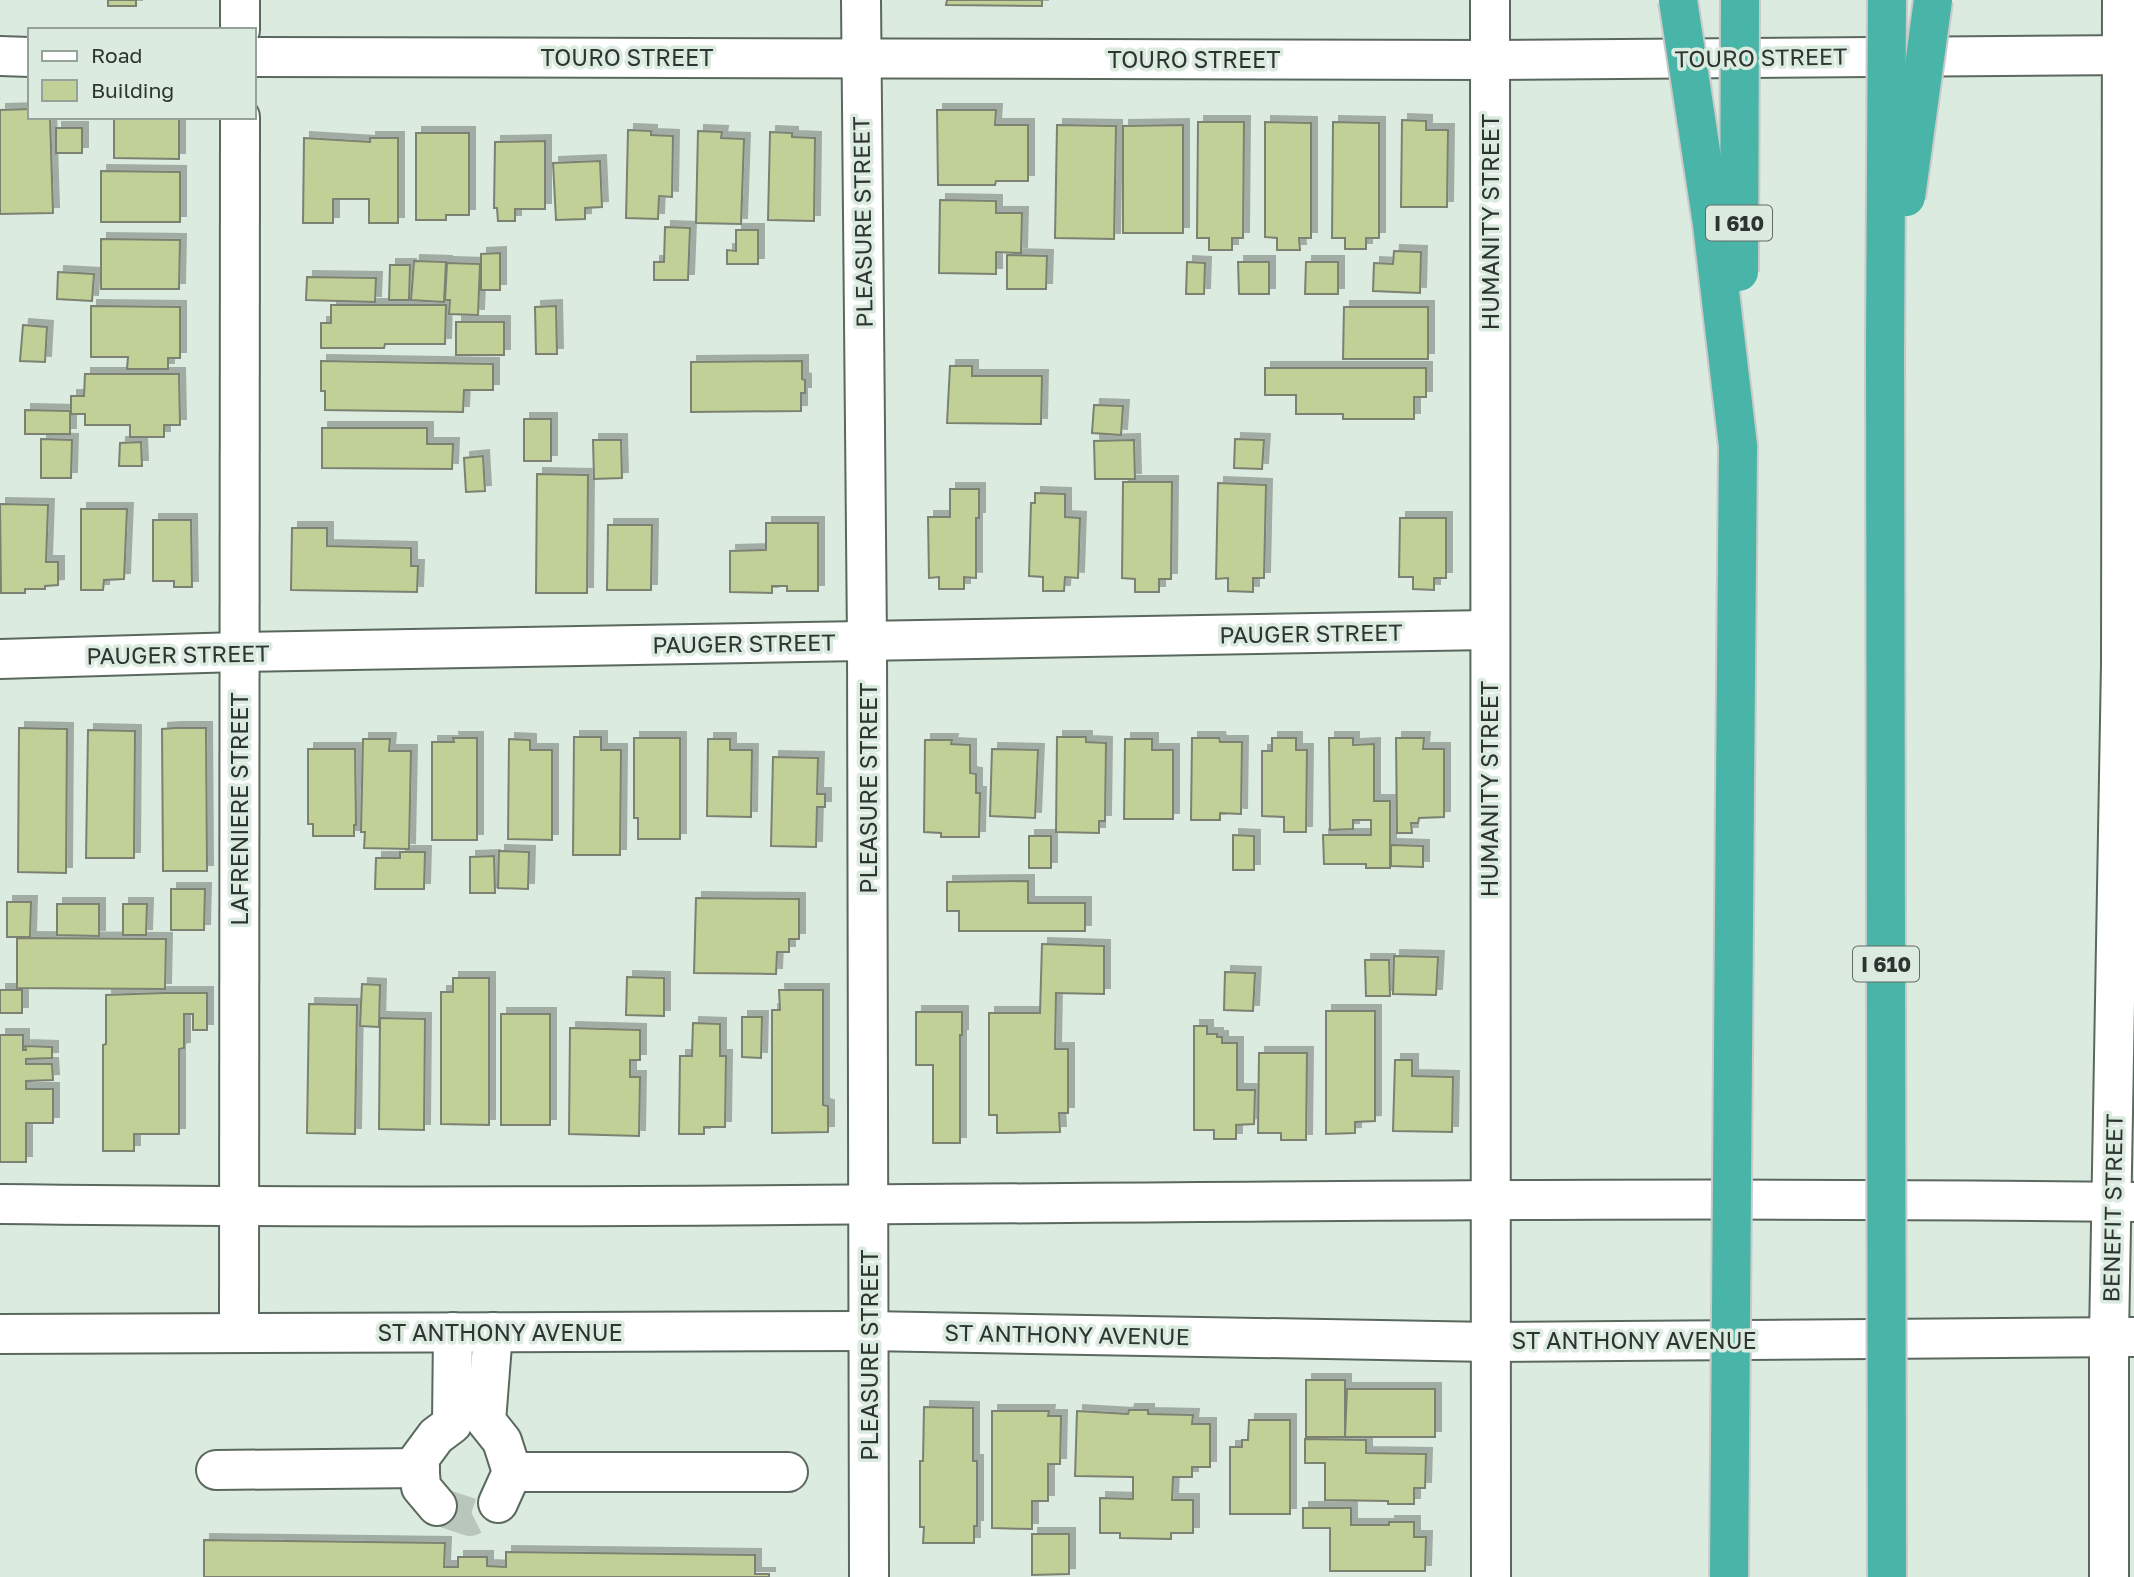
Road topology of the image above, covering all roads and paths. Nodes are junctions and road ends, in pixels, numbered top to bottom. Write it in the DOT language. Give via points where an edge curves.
graph roads {
  1 [pos="240,0"];
  2 [pos="861,0"];
  3 [pos="1490,0"];
  4 [pos="1678,0"];
  5 [pos="1740,0"];
  6 [pos="1887,0"];
  7 [pos="1933,0"];
  8 [pos="2122,0"];
  9 [pos="240,28"];
  10 [pos="2128,55"];
  11 [pos="0,57"];
  12 [pos="28,57"];
  13 [pos="256,57"];
  14 [pos="860,57"];
  15 [pos="1490,60"];
  16 [pos="240,119"];
  17 [pos="1885,351"];
  18 [pos="1738,446"];
  19 [pos="1489,630"];
  20 [pos="867,641"];
  21 [pos="239,652"];
  22 [pos="0,659"];
  23 [pos="2128,664"];
  24 [pos="1490,1200"];
  25 [pos="2123,1202"];
  26 [pos="869,1203"];
  27 [pos="0,1204"];
  28 [pos="238,1207"];
  29 [pos="867,1331"];
  30 [pos="239,1332"];
  31 [pos="453,1332"];
  32 [pos="493,1332"];
  33 [pos="0,1334"];
  34 [pos="2121,1337"];
  35 [pos="1491,1342"];
  36 [pos="420,1468"];
  37 [pos="216,1470"];
  38 [pos="788,1472"];
  39 [pos="437,1506"];
  40 [pos="869,1577"];
  41 [pos="1491,1577"];
  42 [pos="1729,1577"];
  43 [pos="1887,1577"];
  44 [pos="2109,1577"];
  1 -- 9 [label="street"];
  2 -- 14 [label="street, PLEASURE STREET"];
  3 -- 15 [label="street, HUMANITY STREET"];
  4 -- 18 [label="highway, bridge" via="1712,224"];
  5 -- 18 [label="highway, I 610, bridge"];
  6 -- 17 [label="highway, I 610, bridge"];
  7 -- 17 [label="highway, bridge"];
  8 -- 10 [label="street, BENEFIT STREET"];
  10 -- 15 [label="street, TOURO STREET"];
  10 -- 23 [label="street, BENEFIT STREET"];
  11 -- 12 [label="street"];
  13 -- 14 [label="street, TOURO STREET"];
  14 -- 15 [label="street, TOURO STREET"];
  14 -- 20 [label="street, PLEASURE STREET"];
  15 -- 19 [label="street, HUMANITY STREET"];
  16 -- 21 [label="street, LAFRENIERE STREET"];
  17 -- 43 [label="highway, I 610, bridge"];
  18 -- 42 [label="highway, I 610, bridge"];
  19 -- 20 [label="street, PAUGER STREET"];
  19 -- 24 [label="street, HUMANITY STREET"];
  20 -- 21 [label="street, PAUGER STREET"];
  20 -- 26 [label="street, PLEASURE STREET"];
  21 -- 22 [label="street, PAUGER STREET"];
  21 -- 28 [label="street, LAFRENIERE STREET"];
  23 -- 25 [label="street, BENEFIT STREET"];
  24 -- 25 [label="street"];
  24 -- 26 [label="street"];
  24 -- 35 [label="street, HUMANITY STREET"];
  25 -- 34 [label="street, BENEFIT STREET"];
  26 -- 28 [label="street"];
  26 -- 29 [label="street, PLEASURE STREET"];
  27 -- 28 [label="street"];
  28 -- 30 [label="street, LAFRENIERE STREET"];
  29 -- 32 [label="street, ST ANTHONY AVENUE"];
  29 -- 35 [label="street, ST ANTHONY AVENUE"];
  29 -- 40 [label="street, PLEASURE STREET"];
  30 -- 31 [label="street, ST ANTHONY AVENUE"];
  30 -- 33 [label="street, ST ANTHONY AVENUE"];
  31 -- 32 [label="street, ST ANTHONY AVENUE"];
  31 -- 36 [label="street" via="452,1424 419,1459"];
  32 -- 38 [label="street" via="486,1421 502,1441 505,1488"];
  34 -- 35 [label="street, ST ANTHONY AVENUE"];
  34 -- 44 [label="street, BENEFIT STREET"];
  35 -- 41 [label="street, HUMANITY STREET"];
  36 -- 37 [label="street"];
  36 -- 39 [label="street" via="421,1487"];
}
